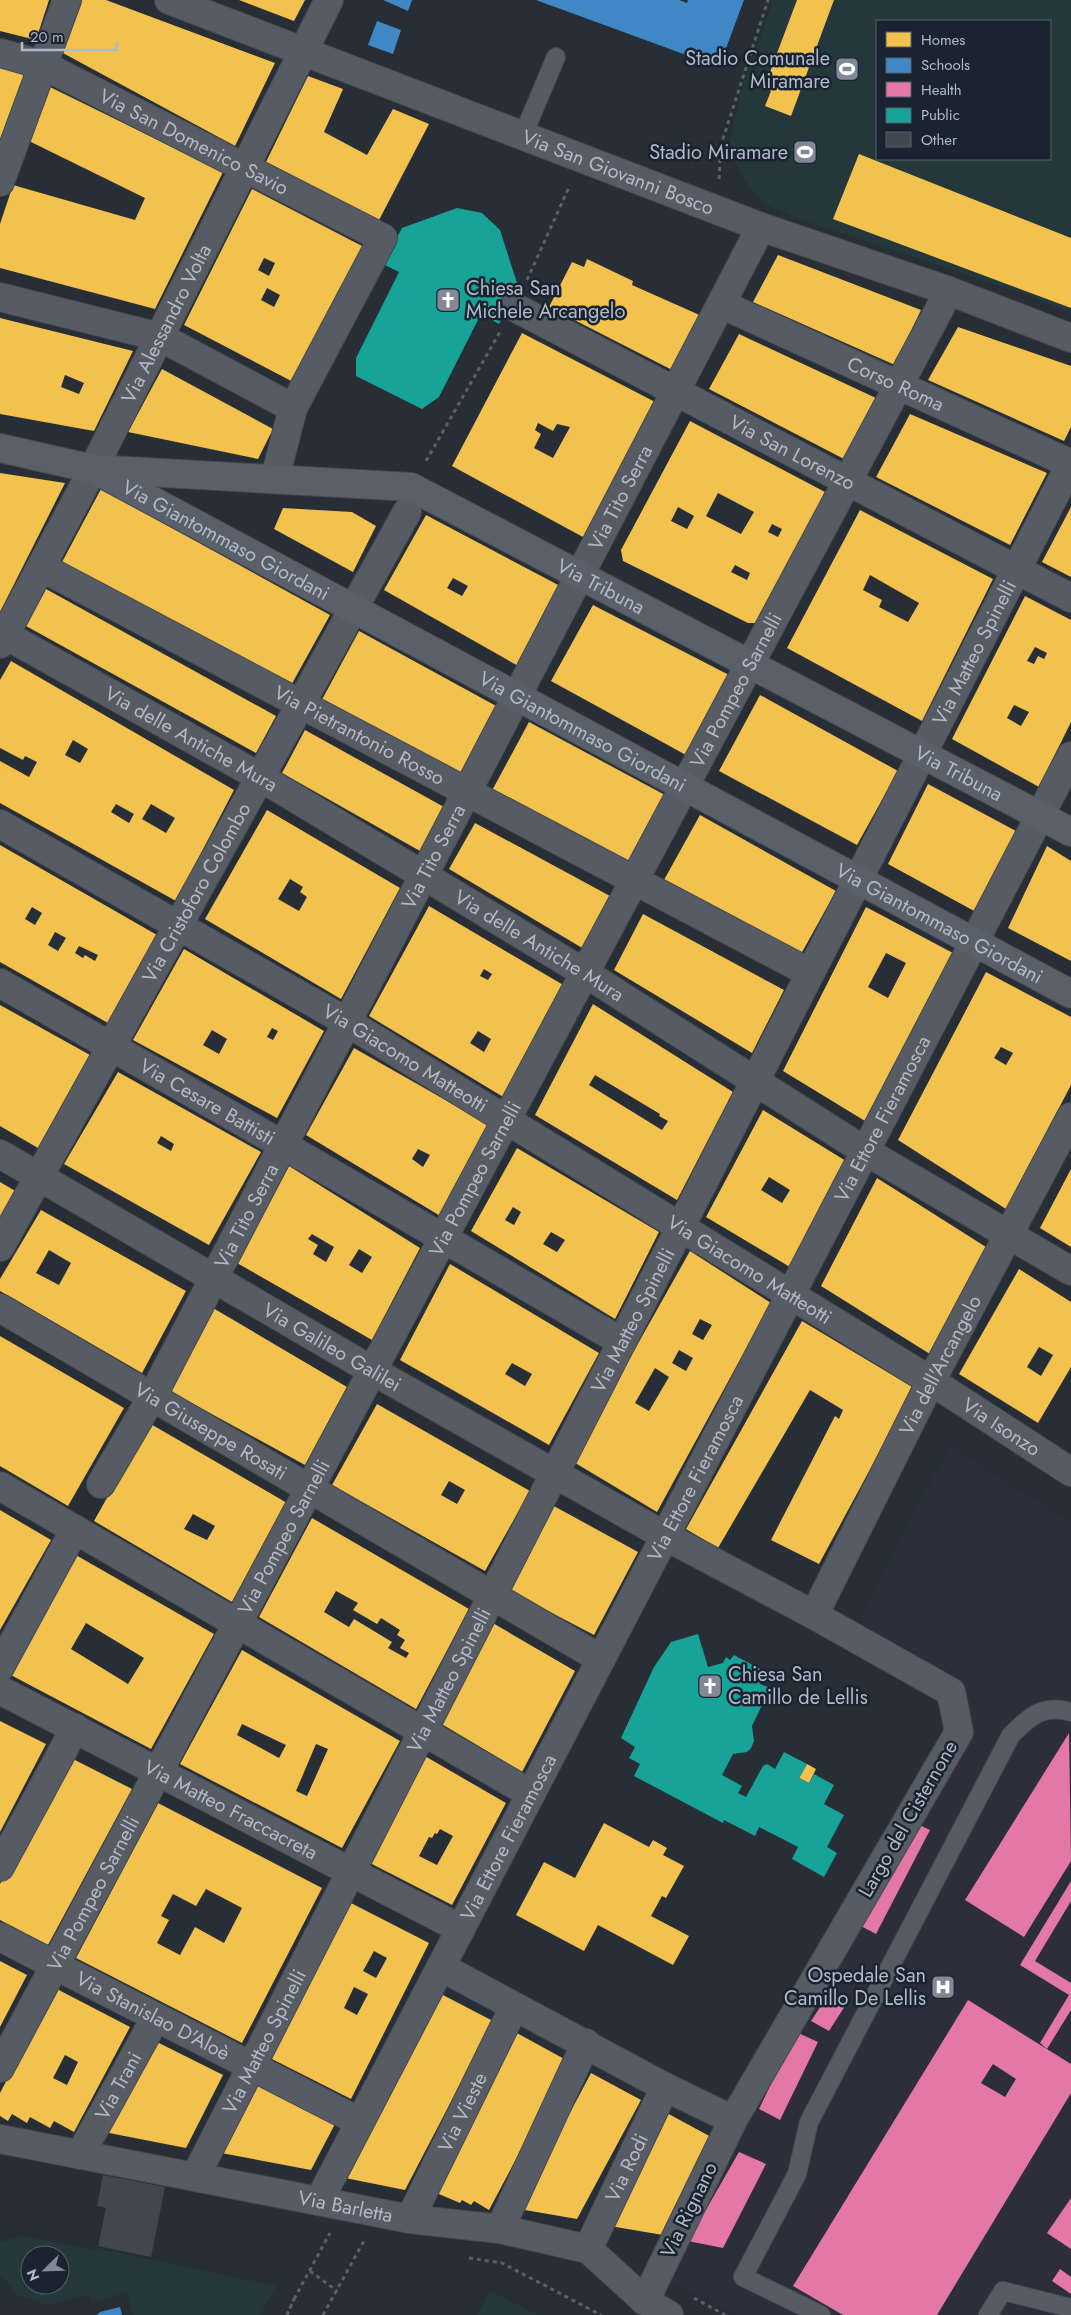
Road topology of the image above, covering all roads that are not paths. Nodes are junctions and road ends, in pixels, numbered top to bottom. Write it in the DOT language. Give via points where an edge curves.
graph roads {
  1 [pos="67,0"];
  2 [pos="169,0"];
  3 [pos="328,0"];
  4 [pos="303,51"];
  5 [pos="0,53"];
  6 [pos="556,57"];
  7 [pos="43,65"];
  8 [pos="523,135"];
  9 [pos="245,167"];
  10 [pos="0,182"];
  11 [pos="761,227"];
  12 [pos="949,291"];
  13 [pos="0,297"];
  14 [pos="517,302"];
  15 [pos="721,304"];
  16 [pos="160,337"];
  17 [pos="1071,338"];
  18 [pos="899,386"];
  19 [pos="676,391"];
  20 [pos="294,408"];
  21 [pos="0,448"];
  22 [pos="1071,464"];
  23 [pos="93,469"];
  24 [pos="275,478"];
  25 [pos="848,481"];
  26 [pos="409,499"];
  27 [pos="41,567"];
  28 [pos="1016,569"];
  29 [pos="580,575"];
  30 [pos="1071,598"];
  31 [pos="353,609"];
  32 [pos="2,637"];
  33 [pos="750,664"];
  34 [pos="516,696"];
  35 [pos="300,704"];
  36 [pos="922,754"];
  37 [pos="1071,756"];
  38 [pos="260,778"];
  39 [pos="684,787"];
  40 [pos="467,792"];
  41 [pos="1040,815"];
  42 [pos="0,824"];
  43 [pos="1071,832"];
  44 [pos="423,875"];
  45 [pos="634,880"];
  46 [pos="858,880"];
  47 [pos="177,927"];
  48 [pos="974,942"];
  49 [pos="585,973"];
  50 [pos="810,973"];
  51 [pos="0,984"];
  52 [pos="1071,994"];
  53 [pos="347,1022"];
  54 [pos="111,1047"];
  55 [pos="756,1081"];
  56 [pos="1071,1117"];
  57 [pos="507,1119"];
  58 [pos="283,1144"];
  59 [pos="865,1151"];
  60 [pos="0,1154"];
  61 [pos="39,1176"];
  62 [pos="681,1227"];
  63 [pos="1009,1234"];
  64 [pos="442,1239"];
  65 [pos="0,1247"];
  66 [pos="1071,1271"];
  67 [pos="213,1278"];
  68 [pos="791,1295"];
  69 [pos="0,1308"];
  70 [pos="622,1342"];
  71 [pos="373,1371"];
  72 [pos="931,1381"];
  73 [pos="152,1397"];
  74 [pos="555,1472"];
  75 [pos="1071,1472"];
  76 [pos="101,1484"];
  77 [pos="0,1486"];
  78 [pos="309,1489"];
  79 [pos="75,1529"];
  80 [pos="665,1536"];
  81 [pos="493,1596"];
  82 [pos="814,1615"];
  83 [pos="237,1624"];
  84 [pos="601,1659"];
  85 [pos="0,1667"];
  86 [pos="0,1690"];
  87 [pos="1071,1712"];
  88 [pos="74,1728"];
  89 [pos="423,1732"];
  90 [pos="158,1772"];
  91 [pos="531,1794"];
  92 [pos="0,1867"];
  93 [pos="351,1872"];
  94 [pos="461,1929"];
  95 [pos="0,1937"];
  96 [pos="55,1965"];
  97 [pos="441,1967"];
  98 [pos="514,2007"];
  99 [pos="156,2016"];
  100 [pos="586,2043"];
  101 [pos="252,2066"];
  102 [pos="0,2068"];
  103 [pos="665,2087"];
  104 [pos="733,2120"];
  105 [pos="360,2122"];
  106 [pos="0,2140"];
  107 [pos="80,2155"];
  108 [pos="195,2177"];
  109 [pos="332,2204"];
  110 [pos="410,2219"];
  111 [pos="500,2229"];
  112 [pos="588,2249"];
  113 [pos="645,2301"];
  114 [pos="1071,2308"];
  115 [pos="670,2315"];
  116 [pos="821,2315"];
  117 [pos="988,2315"];
  1 -- 7 [label="street"];
  2 -- 4 [label="street, Via San Giovanni Bosco"];
  3 -- 4 [label="street, Via Alessandro Volta"];
  4 -- 8 [label="street, Via San Giovanni Bosco"];
  4 -- 9 [label="street, Via Alessandro Volta"];
  5 -- 7 [label="street, Via San Domenico Savio"];
  6 -- 8 [label="lane"];
  7 -- 9 [label="street, Via San Domenico Savio"];
  7 -- 10 [label="street"];
  8 -- 11 [label="street, Via San Giovanni Bosco"];
  9 -- 16 [label="street, Via Alessandro Volta"];
  9 -- 20 [label="street, Via San Domenico Savio" via="383,238"];
  11 -- 12 [label="street, Via San Giovanni Bosco"];
  11 -- 15 [label="street, Via Tito Serra"];
  12 -- 17 [label="street, Via San Giovanni Bosco"];
  12 -- 18 [label="street, Via Pompeo Sarnelli"];
  13 -- 16 [label="street"];
  14 -- 19 [label="street, Via San Lorenzo"];
  15 -- 18 [label="street, Corso Roma"];
  15 -- 19 [label="street, Via Tito Serra"];
  16 -- 20 [label="street"];
  16 -- 23 [label="street, Via Alessandro Volta"];
  18 -- 22 [label="street, Corso Roma"];
  18 -- 25 [label="street, Via Pompeo Sarnelli"];
  19 -- 25 [label="street, Via San Lorenzo"];
  19 -- 29 [label="street, Via Tito Serra"];
  20 -- 24 [label="street"];
  21 -- 23 [label="main road"];
  22 -- 28 [label="street, Via Matteo Spinelli"];
  23 -- 24 [label="main road, Via Tribuna"];
  23 -- 27 [label="street, Via Alessandro Volta"];
  23 -- 31 [label="main road, Via Giantommaso Giordani"];
  24 -- 26 [label="main road, Via Tribuna"];
  25 -- 28 [label="street, Via San Lorenzo"];
  25 -- 33 [label="street, Via Pompeo Sarnelli"];
  26 -- 29 [label="main road, Via Tribuna"];
  26 -- 31 [label="street, Via Cristoforo Colombo"];
  27 -- 32 [label="street, Via Alessandro Volta"];
  27 -- 35 [label="street, Via Pietrantonio Rosso"];
  28 -- 30 [label="street, Via San Lorenzo"];
  28 -- 36 [label="street, Via Matteo Spinelli"];
  29 -- 33 [label="main road, Via Tribuna"];
  29 -- 34 [label="street, Via Tito Serra"];
  31 -- 34 [label="main road, Via Giantommaso Giordani"];
  31 -- 35 [label="street, Via Cristoforo Colombo"];
  32 -- 38 [label="street, Via delle Antiche Mura"];
  33 -- 36 [label="main road, Via Tribuna"];
  33 -- 39 [label="street, Via Pompeo Sarnelli"];
  34 -- 39 [label="main road, Via Giantommaso Giordani"];
  34 -- 40 [label="street, Via Tito Serra"];
  35 -- 38 [label="street, Via Cristoforo Colombo"];
  35 -- 40 [label="street, Via Pietrantonio Rosso"];
  36 -- 41 [label="main road, Via Tribuna"];
  36 -- 46 [label="street, Via Matteo Spinelli"];
  37 -- 41 [label="street, Via Ettore Fieramosca"];
  38 -- 44 [label="street, Via delle Antiche Mura"];
  38 -- 47 [label="street, Via Cristoforo Colombo"];
  39 -- 45 [label="street, Via Pompeo Sarnelli"];
  39 -- 46 [label="main road, Via Giantommaso Giordani"];
  40 -- 44 [label="street, Via Tito Serra"];
  40 -- 45 [label="street, Via Pietrantonio Rosso"];
  41 -- 43 [label="main road, Via Tribuna"];
  41 -- 48 [label="street, Via Ettore Fieramosca"];
  42 -- 47 [label="street, Via Giacomo Matteotti"];
  44 -- 49 [label="street, Via delle Antiche Mura"];
  44 -- 53 [label="street, Via Tito Serra"];
  45 -- 49 [label="street, Via Pompeo Sarnelli"];
  45 -- 50 [label="street, Via Pietrantonio Rosso"];
  46 -- 48 [label="main road, Via Giantommaso Giordani"];
  46 -- 50 [label="street, Via Matteo Spinelli"];
  47 -- 53 [label="street, Via Giacomo Matteotti"];
  47 -- 54 [label="street, Via Cristoforo Colombo"];
  48 -- 52 [label="main road, Via Giantommaso Giordani"];
  48 -- 59 [label="street, Via Ettore Fieramosca"];
  49 -- 55 [label="street, Via delle Antiche Mura"];
  49 -- 57 [label="street, Via Pompeo Sarnelli"];
  50 -- 55 [label="street, Via Matteo Spinelli"];
  51 -- 54 [label="street, Via Cesare Battisti"];
  53 -- 57 [label="street, Via Giacomo Matteotti"];
  53 -- 58 [label="street, Via Tito Serra"];
  54 -- 58 [label="street, Via Cesare Battisti"];
  54 -- 61 [label="street, Via Cristoforo Colombo"];
  55 -- 59 [label="street, Via delle Antiche Mura"];
  55 -- 62 [label="street, Via Matteo Spinelli"];
  56 -- 63 [label="street, Via dell'Arcangelo"];
  57 -- 62 [label="street, Via Giacomo Matteotti"];
  57 -- 64 [label="street, Via Pompeo Sarnelli"];
  58 -- 64 [label="street, Via Cesare Battisti"];
  58 -- 67 [label="street, Via Tito Serra"];
  59 -- 63 [label="street, Via delle Antiche Mura"];
  59 -- 68 [label="street, Via Ettore Fieramosca"];
  60 -- 61 [label="street, Via Galileo Galilei"];
  61 -- 65 [label="street, Via Cristoforo Colombo"];
  61 -- 67 [label="street, Via Galileo Galilei"];
  62 -- 68 [label="street, Via Giacomo Matteotti"];
  62 -- 70 [label="street, Via Matteo Spinelli"];
  63 -- 66 [label="street, Via delle Antiche Mura"];
  63 -- 72 [label="street, Via dell'Arcangelo"];
  64 -- 70 [label="street, Via Cesare Battisti"];
  64 -- 71 [label="street, Via Pompeo Sarnelli"];
  67 -- 71 [label="street, Via Galileo Galilei"];
  67 -- 73 [label="street, Via Tito Serra"];
  68 -- 72 [label="street, Via Giacomo Matteotti"];
  68 -- 80 [label="street, Via Ettore Fieramosca"];
  69 -- 73 [label="street, Via Giuseppe Rosati"];
  70 -- 74 [label="street, Via Matteo Spinelli"];
  71 -- 74 [label="street, Via Galileo Galilei"];
  71 -- 78 [label="street, Via Pompeo Sarnelli"];
  72 -- 75 [label="street, Via Isonzo"];
  72 -- 82 [label="street, Via dell'Arcangelo"];
  73 -- 76 [label="street, Via Tito Serra"];
  73 -- 78 [label="street, Via Giuseppe Rosati"];
  74 -- 80 [label="street, Via Galileo Galilei"];
  74 -- 81 [label="street, Via Matteo Spinelli"];
  77 -- 79 [label="street"];
  78 -- 81 [label="street, Via Giuseppe Rosati"];
  78 -- 83 [label="street, Via Pompeo Sarnelli"];
  79 -- 83 [label="street"];
  79 -- 85 [label="street"];
  80 -- 82 [label="street, Largo del Cisternone"];
  80 -- 84 [label="street, Via Ettore Fieramosca"];
  81 -- 84 [label="street, Via Giuseppe Rosati"];
  81 -- 89 [label="street, Via Matteo Spinelli"];
  82 -- 104 [label="street, Largo del Cisternone" via="951,1692 959,1732"];
  83 -- 89 [label="street"];
  83 -- 90 [label="street, Via Pompeo Sarnelli"];
  84 -- 91 [label="street, Via Ettore Fieramosca"];
  86 -- 88 [label="street, Via Matteo Fraccacreta"];
  87 -- 116 [label="lane" via="1056,1708 1030,1716 1011,1734 809,2122 797,2174 743,2277"];
  88 -- 90 [label="street, Via Matteo Fraccacreta"];
  88 -- 92 [label="street"];
  89 -- 91 [label="street"];
  89 -- 93 [label="street, Via Matteo Spinelli"];
  90 -- 93 [label="street, Via Matteo Fraccacreta"];
  90 -- 96 [label="street, Via Pompeo Sarnelli"];
  91 -- 94 [label="street, Via Ettore Fieramosca"];
  93 -- 94 [label="street, Via Matteo Fraccacreta"];
  93 -- 101 [label="street, Via Matteo Spinelli"];
  94 -- 97 [label="street, Via Ettore Fieramosca"];
  95 -- 96 [label="street, Via Stanislao D'Aloè"];
  96 -- 99 [label="street, Via Stanislao D'Aloè"];
  96 -- 102 [label="street, Via Pompeo Sarnelli"];
  97 -- 98 [label="street"];
  97 -- 105 [label="street, Via Ettore Fieramosca"];
  98 -- 100 [label="street"];
  98 -- 110 [label="street, Via Vieste"];
  99 -- 101 [label="street, Via Stanislao D'Aloè"];
  99 -- 107 [label="street, Via Trani"];
  100 -- 103 [label="street"];
  100 -- 111 [label="street"];
  101 -- 105 [label="street, Via Stanislao D'Aloè"];
  101 -- 108 [label="street, Via Matteo Spinelli"];
  103 -- 104 [label="street"];
  103 -- 112 [label="street, Via Rodi"];
  104 -- 113 [label="street, Via Rignano"];
  105 -- 109 [label="street, Via Ettore Fieramosca"];
  106 -- 107 [label="street, Via Barletta"];
  107 -- 108 [label="street, Via Barletta"];
  108 -- 109 [label="street, Via Barletta"];
  109 -- 110 [label="street, Via Barletta"];
  110 -- 111 [label="street, Via Barletta"];
  111 -- 112 [label="street, Via Barletta"];
  112 -- 113 [label="street, Via Barletta"];
  113 -- 115 [label="street, Via Barletta"];
  114 -- 117 [label="lane" via="1003,2290"];
}
